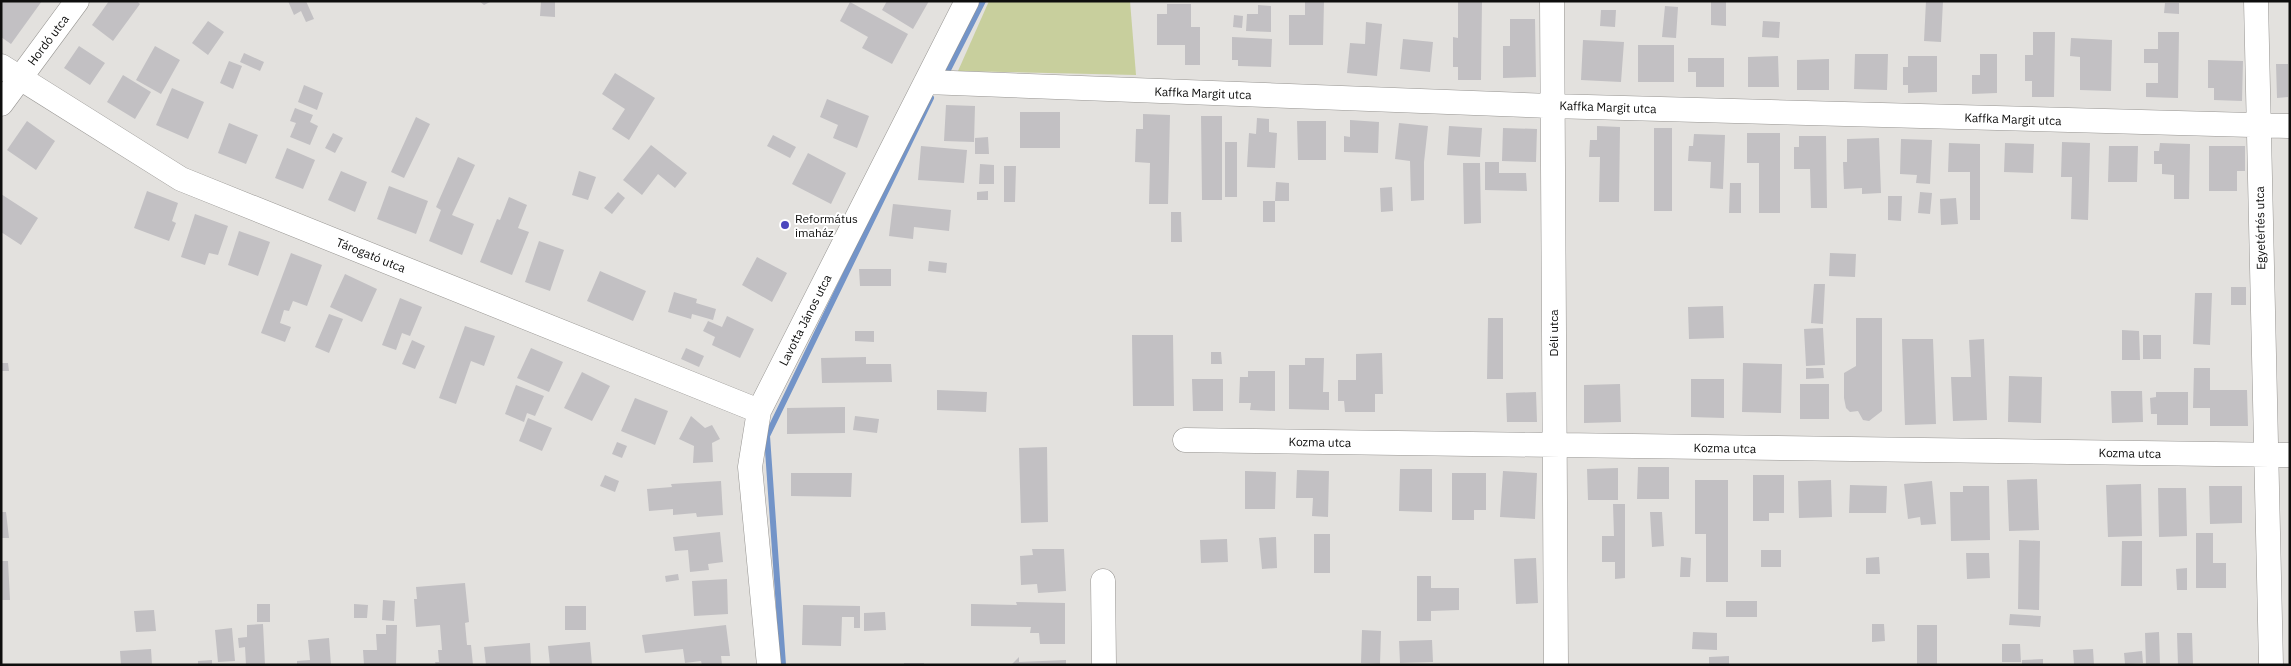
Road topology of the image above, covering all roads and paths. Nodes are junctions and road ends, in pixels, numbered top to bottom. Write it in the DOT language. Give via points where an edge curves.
graph roads {
  1 [pos="77,1"];
  2 [pos="967,1"];
  3 [pos="1552,1"];
  4 [pos="2256,1"];
  5 [pos="10,72"];
  6 [pos="926,82"];
  7 [pos="1,104"];
  8 [pos="1551,106"];
  9 [pos="2258,126"];
  10 [pos="2290,126"];
  11 [pos="759,412"];
  12 [pos="1185,440"];
  13 [pos="1554,446"];
  14 [pos="2265,455"];
  15 [pos="2290,455"];
  16 [pos="1103,581"];
  17 [pos="769,665"];
  18 [pos="1104,665"];
  19 [pos="1556,665"];
  20 [pos="2271,665"];
  1 -- 5 [label="street, Hordó utca"];
  2 -- 6 [label="street, Lavotta János utca"];
  3 -- 8 [label="street, Déli utca"];
  4 -- 9 [label="street, Egyetértés utca"];
  5 -- 7 [label="street, Hordó utca"];
  5 -- 11 [label="street, Tárogató utca" via="181,179"];
  6 -- 8 [label="street, Kaffka Margit utca"];
  6 -- 11 [label="street, Lavotta János utca"];
  8 -- 9 [label="street, Kaffka Margit utca"];
  8 -- 13 [label="street, Déli utca"];
  9 -- 10 [label="street, Kaffka Margit utca"];
  9 -- 14 [label="street, Egyetértés utca"];
  11 -- 17 [label="street, Lavotta János utca" via="750,467"];
  12 -- 13 [label="street, Kozma utca"];
  13 -- 14 [label="street, Kozma utca"];
  13 -- 19 [label="street, Déli utca"];
  14 -- 15 [label="street, Kozma utca"];
  14 -- 20 [label="street, Egyetértés utca"];
  16 -- 18 [label="street"];
}
